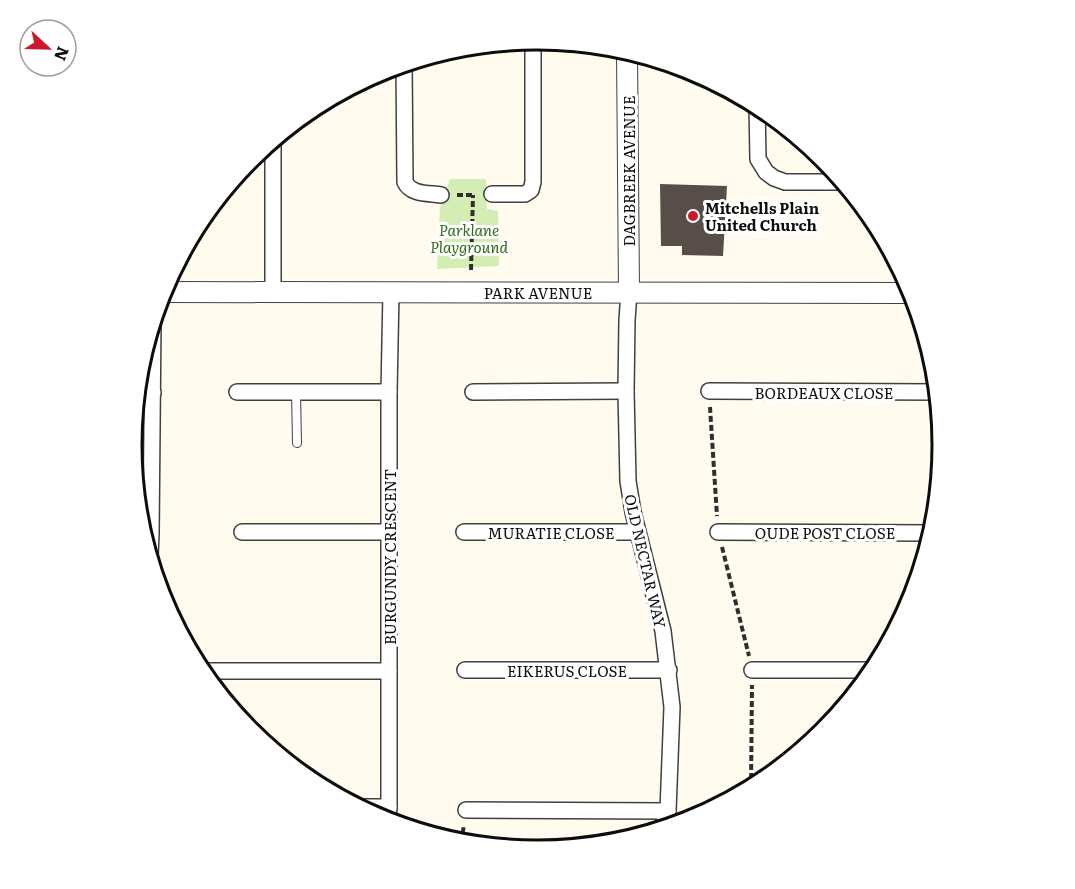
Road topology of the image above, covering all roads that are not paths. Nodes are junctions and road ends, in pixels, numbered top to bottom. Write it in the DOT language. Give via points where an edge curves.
graph roads {
  1 [pos="533,50"];
  2 [pos="627,60"];
  3 [pos="404,73"];
  4 [pos="757,116"];
  5 [pos="273,152"];
  6 [pos="832,182"];
  7 [pos="492,194"];
  8 [pos="441,195"];
  9 [pos="273,291"];
  10 [pos="173,292"];
  11 [pos="391,292"];
  12 [pos="629,292"];
  13 [pos="902,292"];
  14 [pos="626,391"];
  15 [pos="709,391"];
  16 [pos="237,392"];
  17 [pos="296,392"];
  18 [pos="389,392"];
  19 [pos="473,392"];
  20 [pos="929,392"];
  21 [pos="145,401"];
  22 [pos="297,443"];
  23 [pos="147,499"];
  24 [pos="242,532"];
  25 [pos="389,532"];
  26 [pos="464,532"];
  27 [pos="638,532"];
  28 [pos="718,532"];
  29 [pos="922,533"];
  30 [pos="465,670"];
  31 [pos="669,670"];
  32 [pos="752,670"];
  33 [pos="862,670"];
  34 [pos="214,671"];
  35 [pos="389,671"];
  36 [pos="389,810"];
  37 [pos="466,810"];
  38 [pos="668,811"];
  39 [pos="665,818"];
  1 -- 7 [label="street" via="531,190 525,194"];
  2 -- 12 [label="street, DAGBREEK AVENUE"];
  3 -- 8 [label="street" via="405,182 411,190"];
  4 -- 6 [label="street" via="758,159 765,172 784,182"];
  5 -- 9 [label="street"];
  9 -- 10 [label="street, PARK AVENUE"];
  9 -- 11 [label="street, PARK AVENUE"];
  11 -- 12 [label="street, PARK AVENUE"];
  11 -- 18 [label="street, BURGUNDY CRESCENT"];
  12 -- 13 [label="street, PARK AVENUE"];
  12 -- 14 [label="street, OLD NECTAR WAY"];
  14 -- 19 [label="street"];
  14 -- 27 [label="street, OLD NECTAR WAY" via="628,481"];
  15 -- 20 [label="street, BORDEAUX CLOSE"];
  16 -- 17 [label="street"];
  17 -- 18 [label="street"];
  17 -- 22 [label="lane"];
  18 -- 25 [label="street, BURGUNDY CRESCENT"];
  21 -- 23 [label="street"];
  24 -- 25 [label="street"];
  25 -- 35 [label="street, BURGUNDY CRESCENT"];
  26 -- 27 [label="street, MURATIE CLOSE"];
  27 -- 31 [label="street, OLD NECTAR WAY"];
  28 -- 29 [label="street, OUDE POST CLOSE"];
  30 -- 31 [label="street, EIKERUS CLOSE"];
  31 -- 38 [label="street, OLD NECTAR WAY" via="672,706"];
  32 -- 33 [label="street"];
  34 -- 35 [label="street"];
  35 -- 36 [label="street, BURGUNDY CRESCENT"];
  37 -- 38 [label="street"];
  38 -- 39 [label="street, OLD NECTAR WAY"];
}
